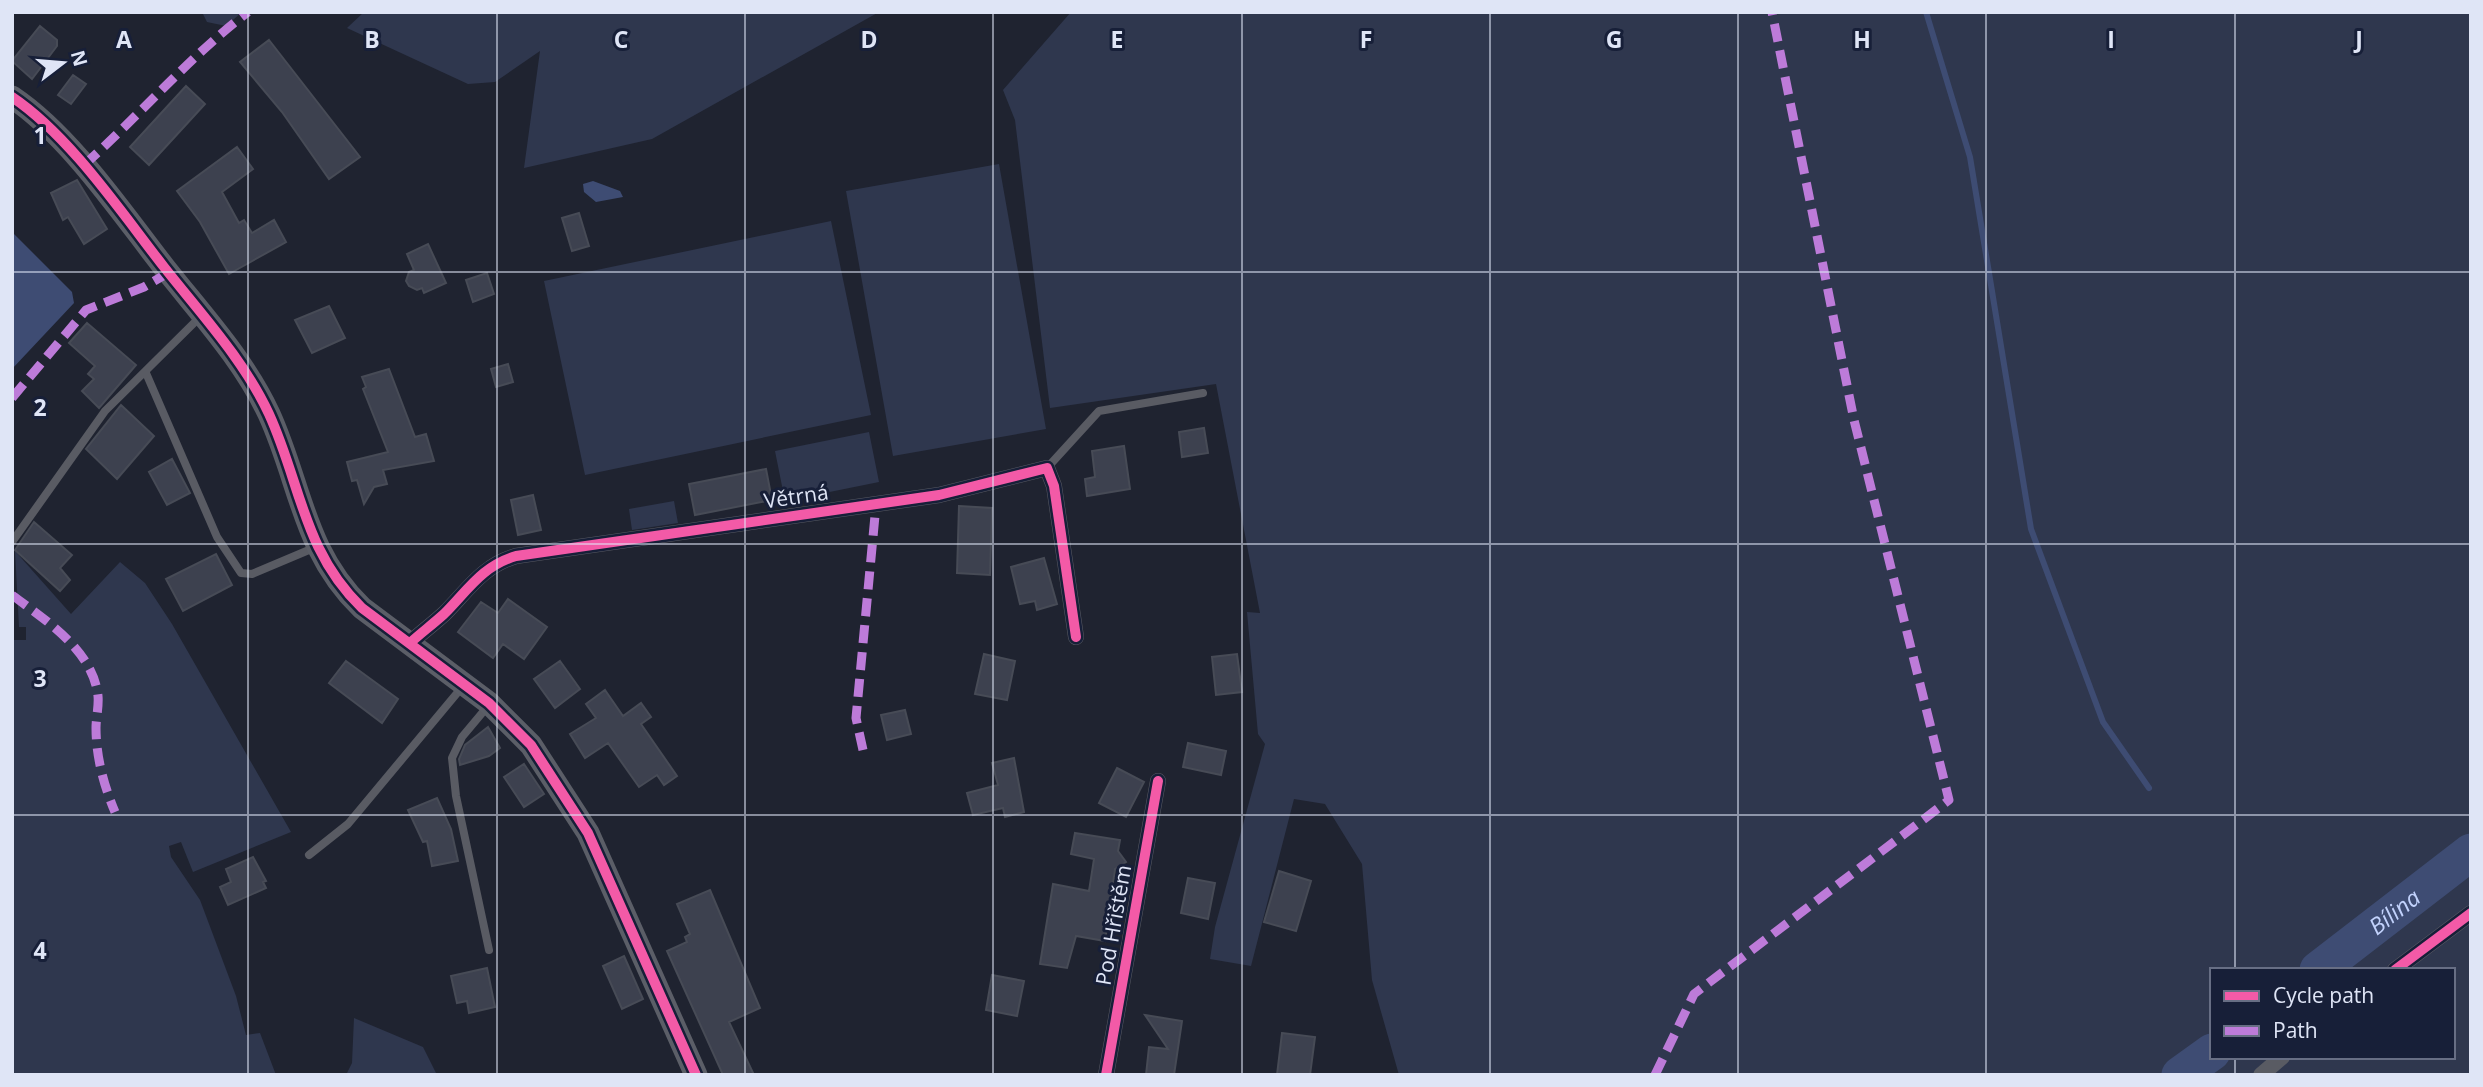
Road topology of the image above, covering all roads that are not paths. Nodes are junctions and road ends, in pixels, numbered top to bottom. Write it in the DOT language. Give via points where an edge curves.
graph roads {
  1 [pos="12,97"];
  2 [pos="202,316"];
  3 [pos="146,373"];
  4 [pos="1203,393"];
  5 [pos="1047,468"];
  6 [pos="12,542"];
  7 [pos="316,547"];
  8 [pos="1076,637"];
  9 [pos="410,642"];
  10 [pos="465,684"];
  11 [pos="489,703"];
  12 [pos="1158,782"];
  13 [pos="309,855"];
  14 [pos="2471,913"];
  15 [pos="489,950"];
  16 [pos="2398,968"];
  17 [pos="2280,1059"];
  18 [pos="696,1075"];
  19 [pos="1106,1075"];
  20 [pos="2261,1075"];
  1 -- 2 [label="street" via="84,165"];
  2 -- 3 [label="lane"];
  2 -- 7 [label="street" via="249,378 268,412"];
  3 -- 6 [label="lane" via="105,411"];
  3 -- 7 [label="lane" via="217,537 241,573 252,574"];
  4 -- 5 [label="lane" via="1099,411"];
  5 -- 8 [label="street" via="1054,485"];
  5 -- 9 [label="street, Větrná" via="926,497 516,556 481,573"];
  7 -- 9 [label="street" via="345,592"];
  9 -- 10 [label="street"];
  10 -- 11 [label="street"];
  10 -- 13 [label="lane" via="348,824"];
  11 -- 15 [label="lane" via="453,758 456,796"];
  11 -- 18 [label="street" via="531,745 589,833"];
  12 -- 19 [label="street, Pod Hřištěm"];
  14 -- 16 [label="street"];
  17 -- 20 [label="street"];
}
